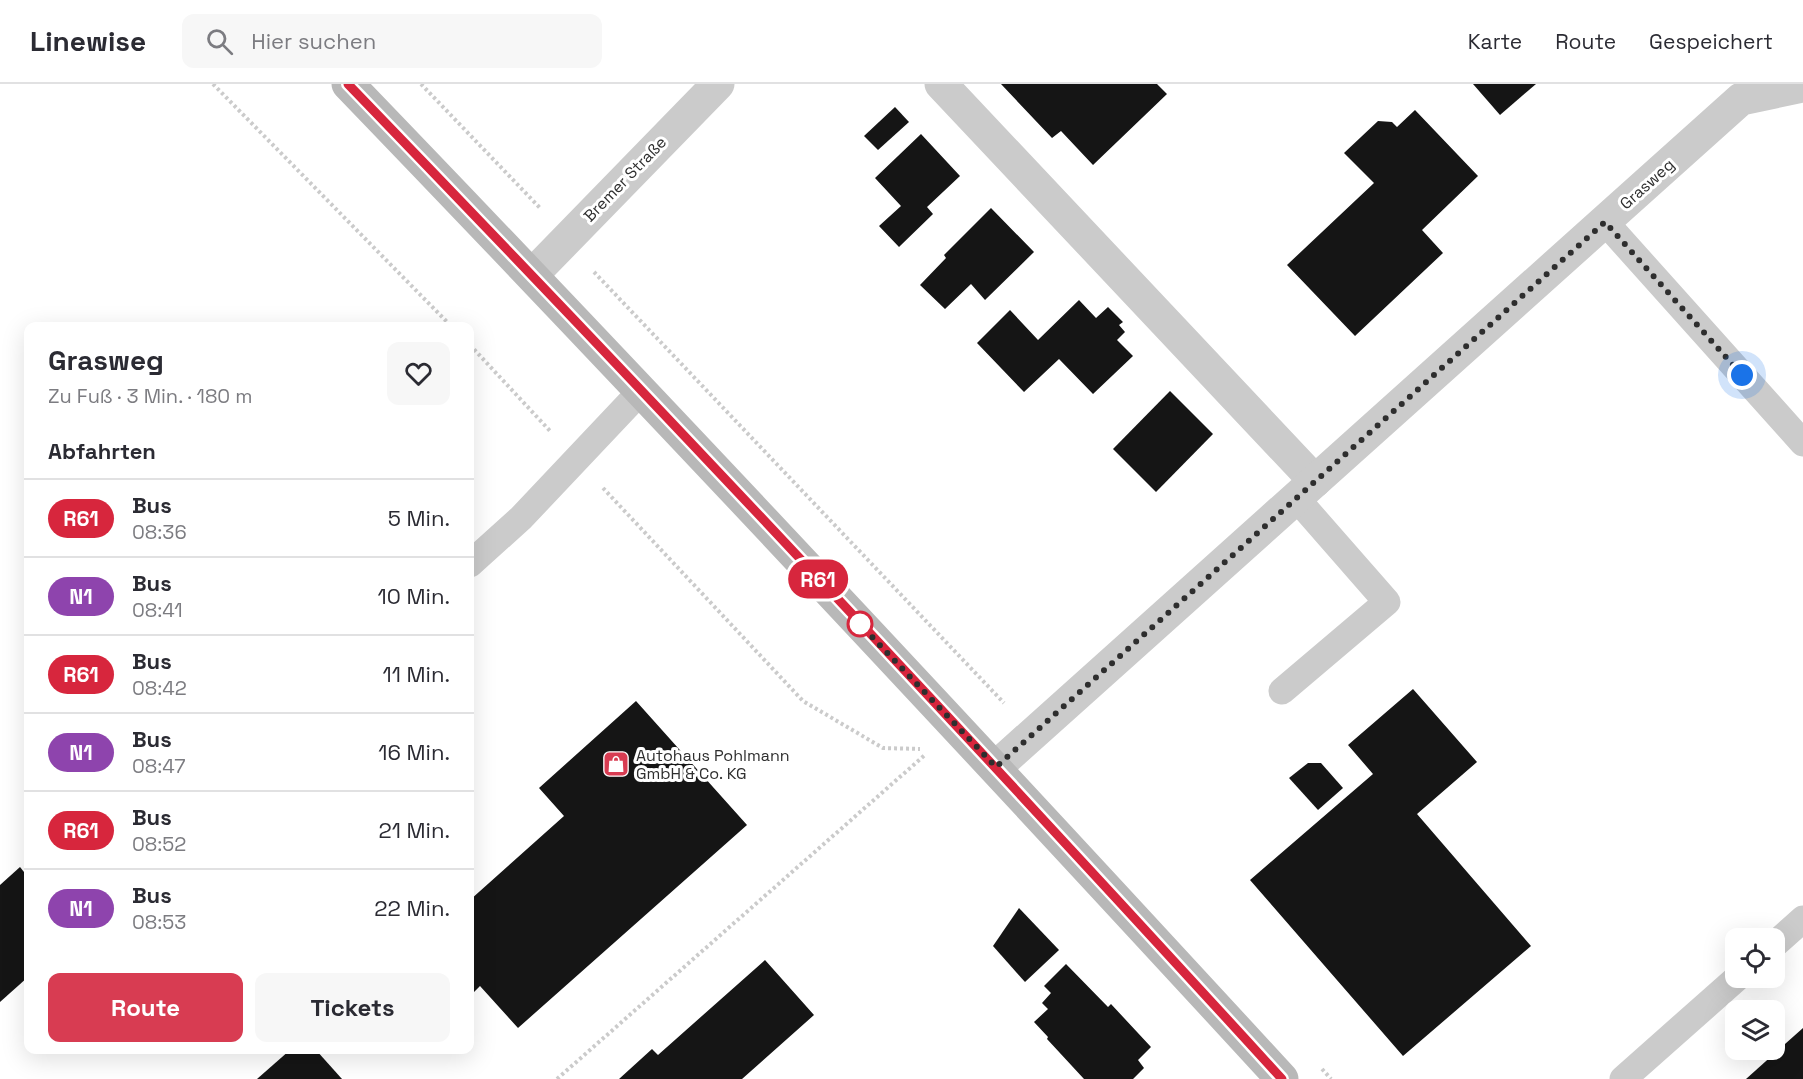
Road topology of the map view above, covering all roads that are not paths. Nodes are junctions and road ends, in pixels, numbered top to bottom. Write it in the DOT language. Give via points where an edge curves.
graph roads {
  1 [pos="348,84"];
  2 [pos="718,84"];
  3 [pos="941,84"];
  4 [pos="1803,87"];
  5 [pos="1605,222"];
  6 [pos="532,275"];
  7 [pos="641,391"];
  8 [pos="1803,443"];
  9 [pos="1306,490"];
  10 [pos="474,560"];
  11 [pos="1282,691"];
  12 [pos="996,767"];
  13 [pos="1803,919"];
  14 [pos="1785,935"];
  15 [pos="1726,988"];
  16 [pos="1282,1079"];
  17 [pos="1623,1079"];
  1 -- 6 [label="street"];
  2 -- 6 [label="street, Bremer Straße"];
  3 -- 9 [label="street"];
  4 -- 5 [label="street, Grasweg" via="1742,99"];
  5 -- 8 [label="lane"];
  5 -- 9 [label="street, Grasweg"];
  6 -- 7 [label="street"];
  7 -- 10 [label="lane" via="521,518"];
  7 -- 12 [label="street"];
  9 -- 11 [label="lane" via="1386,602"];
  9 -- 12 [label="street, Grasweg"];
  12 -- 16 [label="street"];
  13 -- 14 [label="lane"];
  15 -- 17 [label="lane"];
}
